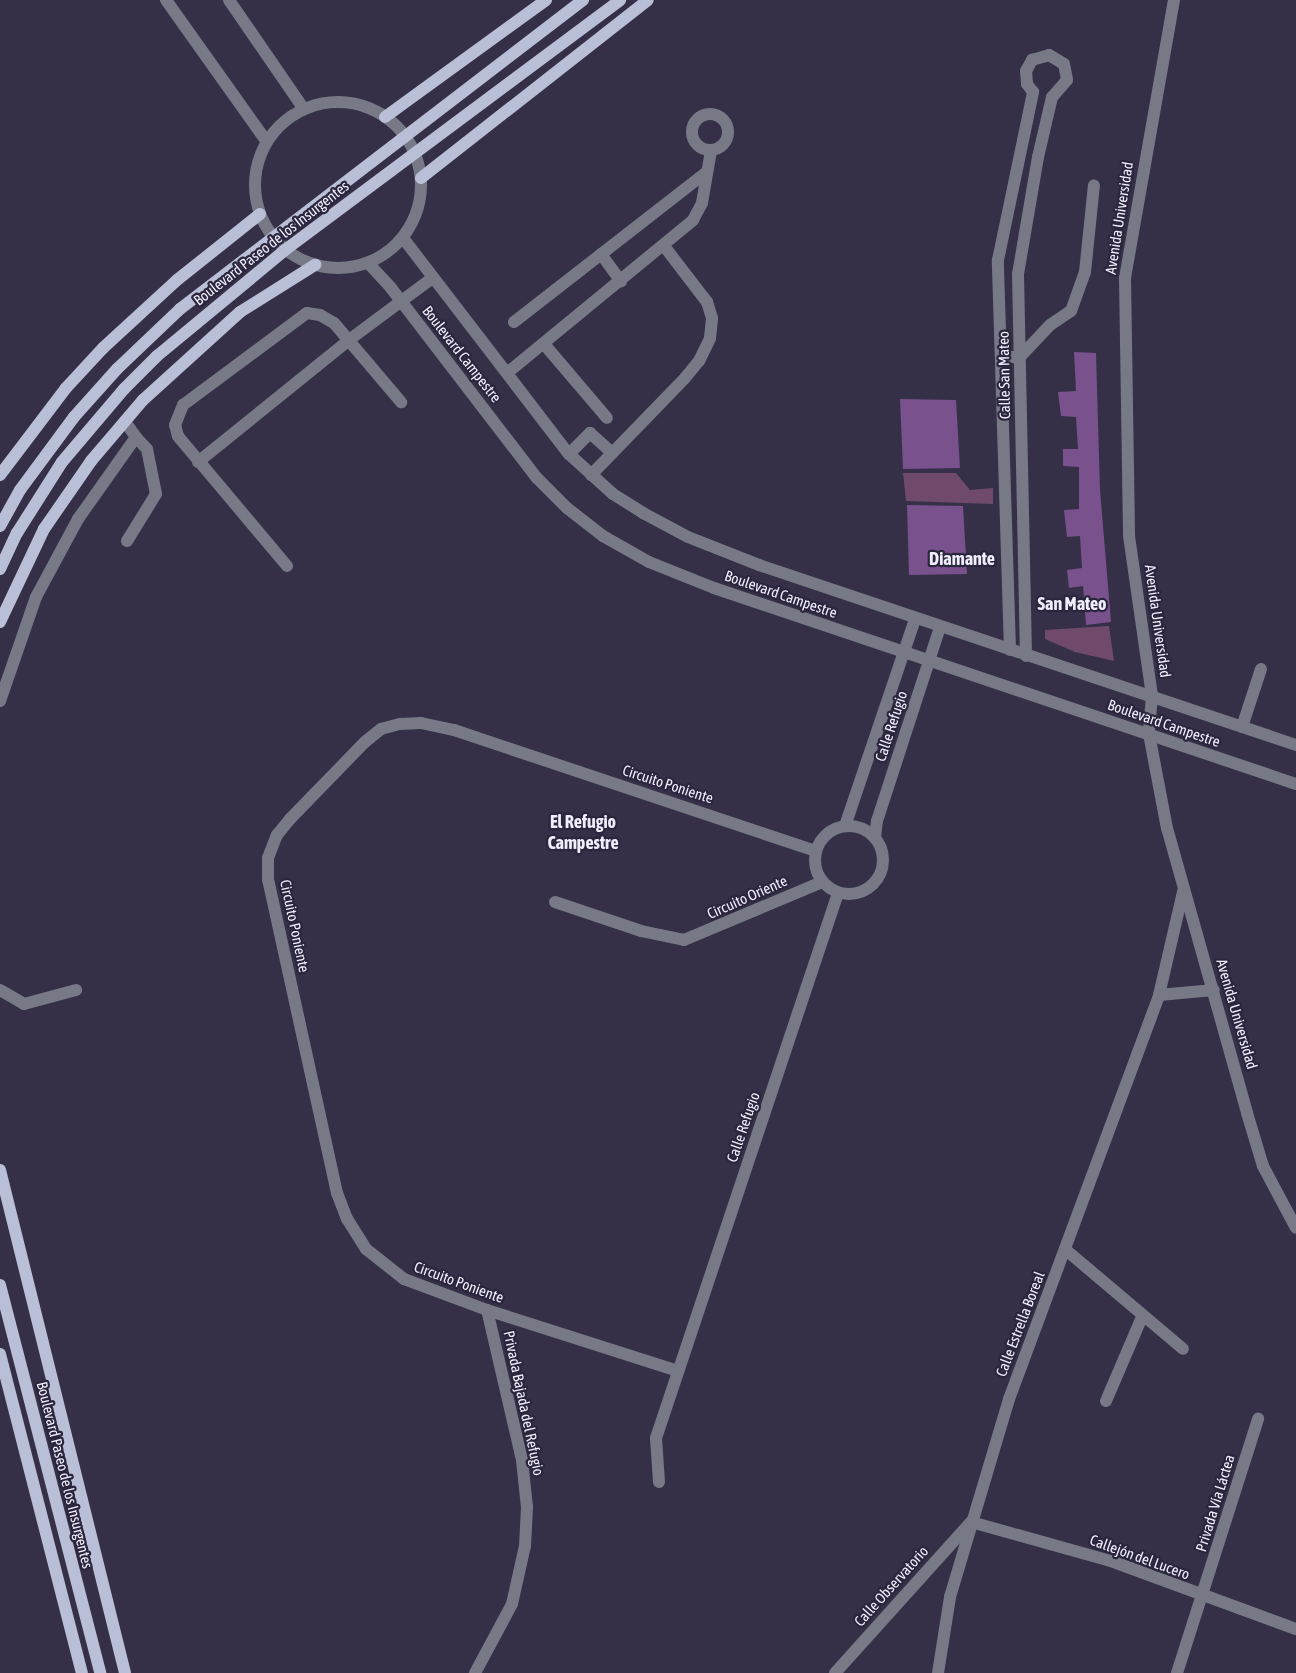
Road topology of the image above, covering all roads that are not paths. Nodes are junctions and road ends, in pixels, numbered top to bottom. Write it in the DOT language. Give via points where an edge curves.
graph roads {
  1 [pos="166,0"];
  2 [pos="229,0"];
  3 [pos="546,0"];
  4 [pos="583,0"];
  5 [pos="620,0"];
  6 [pos="648,0"];
  7 [pos="1174,0"];
  8 [pos="1033,92"];
  9 [pos="1052,96"];
  10 [pos="304,109"];
  11 [pos="385,117"];
  12 [pos="404,135"];
  13 [pos="267,142"];
  14 [pos="711,151"];
  15 [pos="415,153"];
  16 [pos="707,172"];
  17 [pos="421,178"];
  18 [pos="1094,185"];
  19 [pos="260,214"];
  20 [pos="272,236"];
  21 [pos="403,238"];
  22 [pos="664,246"];
  23 [pos="285,250"];
  24 [pos="601,254"];
  25 [pos="368,263"];
  26 [pos="315,265"];
  27 [pos="431,279"];
  28 [pos="621,282"];
  29 [pos="401,302"];
  30 [pos="514,322"];
  31 [pos="349,340"];
  32 [pos="544,344"];
  33 [pos="1000,357"];
  34 [pos="1020,357"];
  35 [pos="507,373"];
  36 [pos="401,402"];
  37 [pos="607,418"];
  38 [pos="125,422"];
  39 [pos="136,438"];
  40 [pos="612,453"];
  41 [pos="569,454"];
  42 [pos="198,462"];
  43 [pos="0,475"];
  44 [pos="591,476"];
  45 [pos="1004,491"];
  46 [pos="1022,491"];
  47 [pos="0,526"];
  48 [pos="127,541"];
  49 [pos="287,566"];
  50 [pos="0,570"];
  51 [pos="23,572"];
  52 [pos="915,619"];
  53 [pos="0,622"];
  54 [pos="940,627"];
  55 [pos="1010,650"];
  56 [pos="904,653"];
  57 [pos="1026,656"];
  58 [pos="929,661"];
  59 [pos="1261,669"];
  60 [pos="1152,696"];
  61 [pos="0,701"];
  62 [pos="1242,727"];
  63 [pos="1149,734"];
  64 [pos="1296,746"];
  65 [pos="1296,784"];
  66 [pos="844,826"];
  67 [pos="875,837"];
  68 [pos="815,851"];
  69 [pos="822,882"];
  70 [pos="1184,890"];
  71 [pos="838,893"];
  72 [pos="556,902"];
  73 [pos="0,990"];
  74 [pos="76,990"];
  75 [pos="1214,990"];
  76 [pos="1159,995"];
  77 [pos="0,1170"];
  78 [pos="1296,1228"];
  79 [pos="1066,1250"];
  80 [pos="0,1285"];
  81 [pos="487,1310"];
  82 [pos="1142,1317"];
  83 [pos="1183,1349"];
  84 [pos="0,1354"];
  85 [pos="678,1370"];
  86 [pos="1106,1401"];
  87 [pos="1258,1419"];
  88 [pos="659,1482"];
  89 [pos="971,1522"];
  90 [pos="1202,1597"];
  91 [pos="1296,1629"];
  92 [pos="939,1671"];
  93 [pos="82,1673"];
  94 [pos="100,1673"];
  95 [pos="125,1673"];
  96 [pos="475,1673"];
  97 [pos="835,1673"];
  98 [pos="952,1673"];
  99 [pos="1178,1673"];
  1 -- 13 [label="street"];
  2 -- 10 [label="street"];
  3 -- 11 [label="main road"];
  4 -- 12 [label="main road, Boulevard Paseo de los Insurgentes"];
  5 -- 15 [label="main road, Boulevard Paseo de los Insurgentes"];
  6 -- 17 [label="main road"];
  7 -- 60 [label="street, Avenida Universidad" via="1125,278 1129,536"];
  8 -- 9 [label="street"];
  8 -- 9 [label="street, Calle San Mateo" via="1025,78 1028,64 1039,56 1049,55 1060,60 1067,72 1062,89"];
  8 -- 33 [label="street, Calle San Mateo" via="998,260"];
  9 -- 34 [label="street, Calle San Mateo" via="1020,249"];
  10 -- 11 [label="street" via="331,102 345,103 359,105"];
  10 -- 13 [label="street" via="283,123"];
  11 -- 12 [label="street"];
  12 -- 15 [label="street"];
  12 -- 20 [label="main road, Boulevard Paseo de los Insurgentes"];
  13 -- 19 [label="street" via="255,177"];
  14 -- 16 [label="street"];
  15 -- 17 [label="street"];
  15 -- 23 [label="main road, Boulevard Paseo de los Insurgentes"];
  16 -- 22 [label="street" via="699,212"];
  16 -- 24 [label="street"];
  17 -- 21 [label="street" via="416,215"];
  18 -- 34 [label="street" via="1080,294 1071,311 1050,325"];
  19 -- 20 [label="street"];
  19 -- 43 [label="main road" via="177,280 103,348 50,409"];
  20 -- 23 [label="street"];
  20 -- 47 [label="main road, Boulevard Paseo de los Insurgentes" via="180,309 98,388 48,450"];
  21 -- 25 [label="street" via="393,249"];
  21 -- 27 [label="street, Boulevard Campestre"];
  22 -- 28 [label="street"];
  22 -- 40 [label="street" via="708,302 712,318 710,338 699,361 685,378"];
  23 -- 26 [label="street"];
  23 -- 50 [label="main road, Boulevard Paseo de los Insurgentes" via="185,332 118,396 57,469 17,533"];
  24 -- 28 [label="street"];
  24 -- 30 [label="street"];
  25 -- 26 [label="street" via="342,269"];
  25 -- 29 [label="street, Boulevard Campestre"];
  26 -- 38 [label="main road" via="272,290 218,330 143,400"];
  27 -- 29 [label="street"];
  27 -- 35 [label="street, Boulevard Campestre"];
  28 -- 32 [label="street"];
  29 -- 31 [label="street"];
  29 -- 56 [label="street, Boulevard Campestre" via="537,478 567,508 603,536 649,562 714,588"];
  31 -- 36 [label="street"];
  31 -- 42 [label="street"];
  31 -- 42 [label="street" via="334,323 320,315 306,314 184,405 175,425 178,436"];
  32 -- 35 [label="street"];
  32 -- 37 [label="street"];
  33 -- 34 [label="street"];
  33 -- 45 [label="street, Calle San Mateo"];
  34 -- 46 [label="street, Calle San Mateo"];
  35 -- 41 [label="street, Boulevard Campestre"];
  38 -- 39 [label="street"];
  38 -- 51 [label="main road" via="69,492 44,529"];
  39 -- 48 [label="street" via="147,449 156,494"];
  39 -- 61 [label="street" via="78,520 36,597"];
  40 -- 41 [label="street" via="590,434"];
  40 -- 44 [label="street"];
  41 -- 44 [label="street, Boulevard Campestre"];
  42 -- 49 [label="street"];
  44 -- 52 [label="street, Boulevard Campestre" via="614,494 688,537"];
  45 -- 46 [label="street"];
  45 -- 55 [label="street, Calle San Mateo"];
  46 -- 57 [label="street, Calle San Mateo"];
  50 -- 51 [label="main road"];
  51 -- 53 [label="main road"];
  52 -- 54 [label="street, Boulevard Campestre"];
  52 -- 56 [label="street, Calle Refugio"];
  54 -- 55 [label="street, Boulevard Campestre"];
  54 -- 58 [label="street, Calle Refugio"];
  55 -- 57 [label="street, Boulevard Campestre"];
  56 -- 58 [label="street, Boulevard Campestre"];
  56 -- 66 [label="street, Calle Refugio"];
  57 -- 60 [label="street, Boulevard Campestre"];
  58 -- 63 [label="street, Boulevard Campestre"];
  58 -- 67 [label="street, Calle Refugio" via="877,821"];
  59 -- 62 [label="street"];
  60 -- 62 [label="street, Boulevard Campestre"];
  60 -- 63 [label="street, Avenida Universidad"];
  62 -- 64 [label="street, Boulevard Campestre"];
  63 -- 65 [label="street, Boulevard Campestre"];
  63 -- 70 [label="street, Avenida Universidad" via="1167,828"];
  66 -- 67 [label="street" via="861,828"];
  66 -- 68 [label="street" via="826,834"];
  67 -- 71 [label="street" via="883,854 881,874 863,892 851,895"];
  68 -- 69 [label="street" via="816,872"];
  68 -- 81 [label="street, Circuito Poniente" via="454,730 421,723 381,729 318,788 277,835 268,858 268,880 337,1193 347,1219 366,1249 404,1279"];
  69 -- 71 [label="street"];
  69 -- 72 [label="street, Circuito Oriente" via="684,940 641,931"];
  70 -- 75 [label="street, Avenida Universidad"];
  70 -- 76 [label="street, Calle Estrella Boreal"];
  71 -- 85 [label="street, Calle Refugio"];
  73 -- 74 [label="street" via="24,1004"];
  75 -- 76 [label="street"];
  75 -- 78 [label="street, Avenida Universidad" via="1263,1166"];
  76 -- 79 [label="street, Calle Estrella Boreal"];
  77 -- 95 [label="main road"];
  79 -- 82 [label="street"];
  79 -- 89 [label="street, Calle Estrella Boreal" via="1009,1399"];
  80 -- 94 [label="main road, Boulevard Paseo de los Insurgentes"];
  81 -- 85 [label="street, Circuito Poniente"];
  81 -- 96 [label="street, Privada Bajada del Refugio" via="522,1460 527,1507 525,1546 512,1604"];
  82 -- 83 [label="street"];
  82 -- 86 [label="street"];
  84 -- 93 [label="main road"];
  85 -- 88 [label="street, Calle Refugio" via="656,1438"];
  87 -- 90 [label="street, Privada Vía Láctea"];
  89 -- 90 [label="street, Callejón del Lucero" via="1111,1561"];
  89 -- 92 [label="street, Calle Estrella Boreal" via="950,1597"];
  89 -- 97 [label="street, Calle Observatorio"];
  90 -- 91 [label="street, Callejón del Lucero"];
  90 -- 99 [label="street, Privada Vía Láctea"];
  92 -- 98 [label="street"];
}
